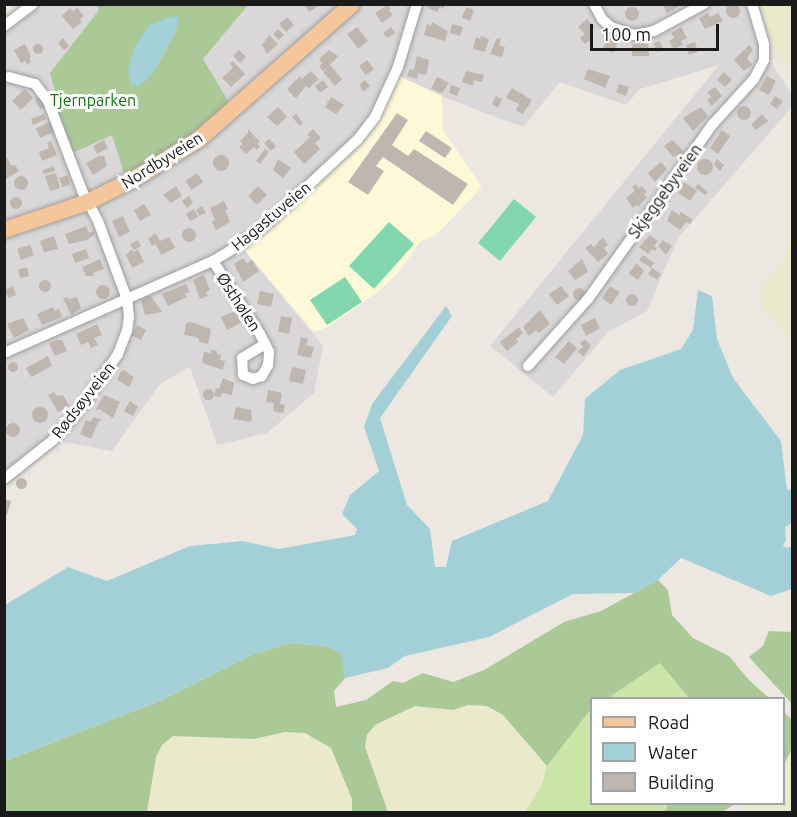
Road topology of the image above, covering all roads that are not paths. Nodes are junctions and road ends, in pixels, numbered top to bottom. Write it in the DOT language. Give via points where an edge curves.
graph roads {
  1 [pos="33,4"];
  2 [pos="352,4"];
  3 [pos="417,4"];
  4 [pos="594,4"];
  5 [pos="704,4"];
  6 [pos="753,4"];
  7 [pos="4,26"];
  8 [pos="9,76"];
  9 [pos="88,202"];
  10 [pos="4,230"];
  11 [pos="213,261"];
  12 [pos="127,299"];
  13 [pos="265,344"];
  14 [pos="4,353"];
  15 [pos="528,366"];
  16 [pos="4,479"];
  1 -- 7 [label="street"];
  2 -- 9 [label="main road, Nordbyveien" via="198,140"];
  3 -- 11 [label="street, Hagastuveien" via="386,96 368,127 268,223"];
  4 -- 5 [label="street" via="611,27 634,35 654,32"];
  6 -- 15 [label="street, Skjeggebyveien" via="764,44 764,60 754,79 713,124 588,299"];
  8 -- 9 [label="street, Rødsøyveien" via="30,80 42,89"];
  9 -- 10 [label="main road, Nordbyveien"];
  9 -- 12 [label="street, Rødsøyveien"];
  11 -- 12 [label="street, Hagastuveien"];
  11 -- 13 [label="street, Østhølen"];
  12 -- 14 [label="street, Hagastuveien"];
  12 -- 16 [label="street, Rødsøyveien" via="127,331 103,377 53,440"];
}
